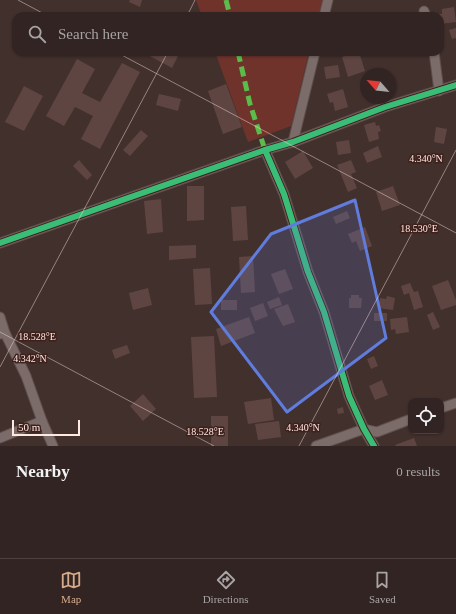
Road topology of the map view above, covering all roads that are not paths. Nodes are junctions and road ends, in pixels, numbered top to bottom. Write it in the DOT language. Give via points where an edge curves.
graph roads {
  1 [pos="328,0"];
  2 [pos="325,12"];
  3 [pos="314,56"];
  4 [pos="435,56"];
  5 [pos="456,85"];
  6 [pos="439,91"];
  7 [pos="293,142"];
  8 [pos="265,150"];
  9 [pos="0,243"];
  10 [pos="0,317"];
  11 [pos="2,334"];
  12 [pos="456,403"];
  13 [pos="444,407"];
  14 [pos="408,420"];
  15 [pos="42,421"];
  16 [pos="364,429"];
  17 [pos="0,438"];
  18 [pos="54,446"];
  19 [pos="316,446"];
  20 [pos="374,446"];
  1 -- 2 [label="street"];
  3 -- 7 [label="street"];
  4 -- 6 [label="street"];
  5 -- 6 [label="street"];
  6 -- 7 [label="street" via="385,107"];
  7 -- 8 [label="street"];
  8 -- 9 [label="street"];
  8 -- 16 [label="street" via="284,194 349,396"];
  10 -- 11 [label="street"];
  11 -- 15 [label="street" via="26,376"];
  12 -- 13 [label="street"];
  14 -- 16 [label="street" via="377,432"];
  15 -- 17 [label="street"];
  15 -- 18 [label="street"];
  16 -- 19 [label="street"];
  16 -- 20 [label="street"];
}
